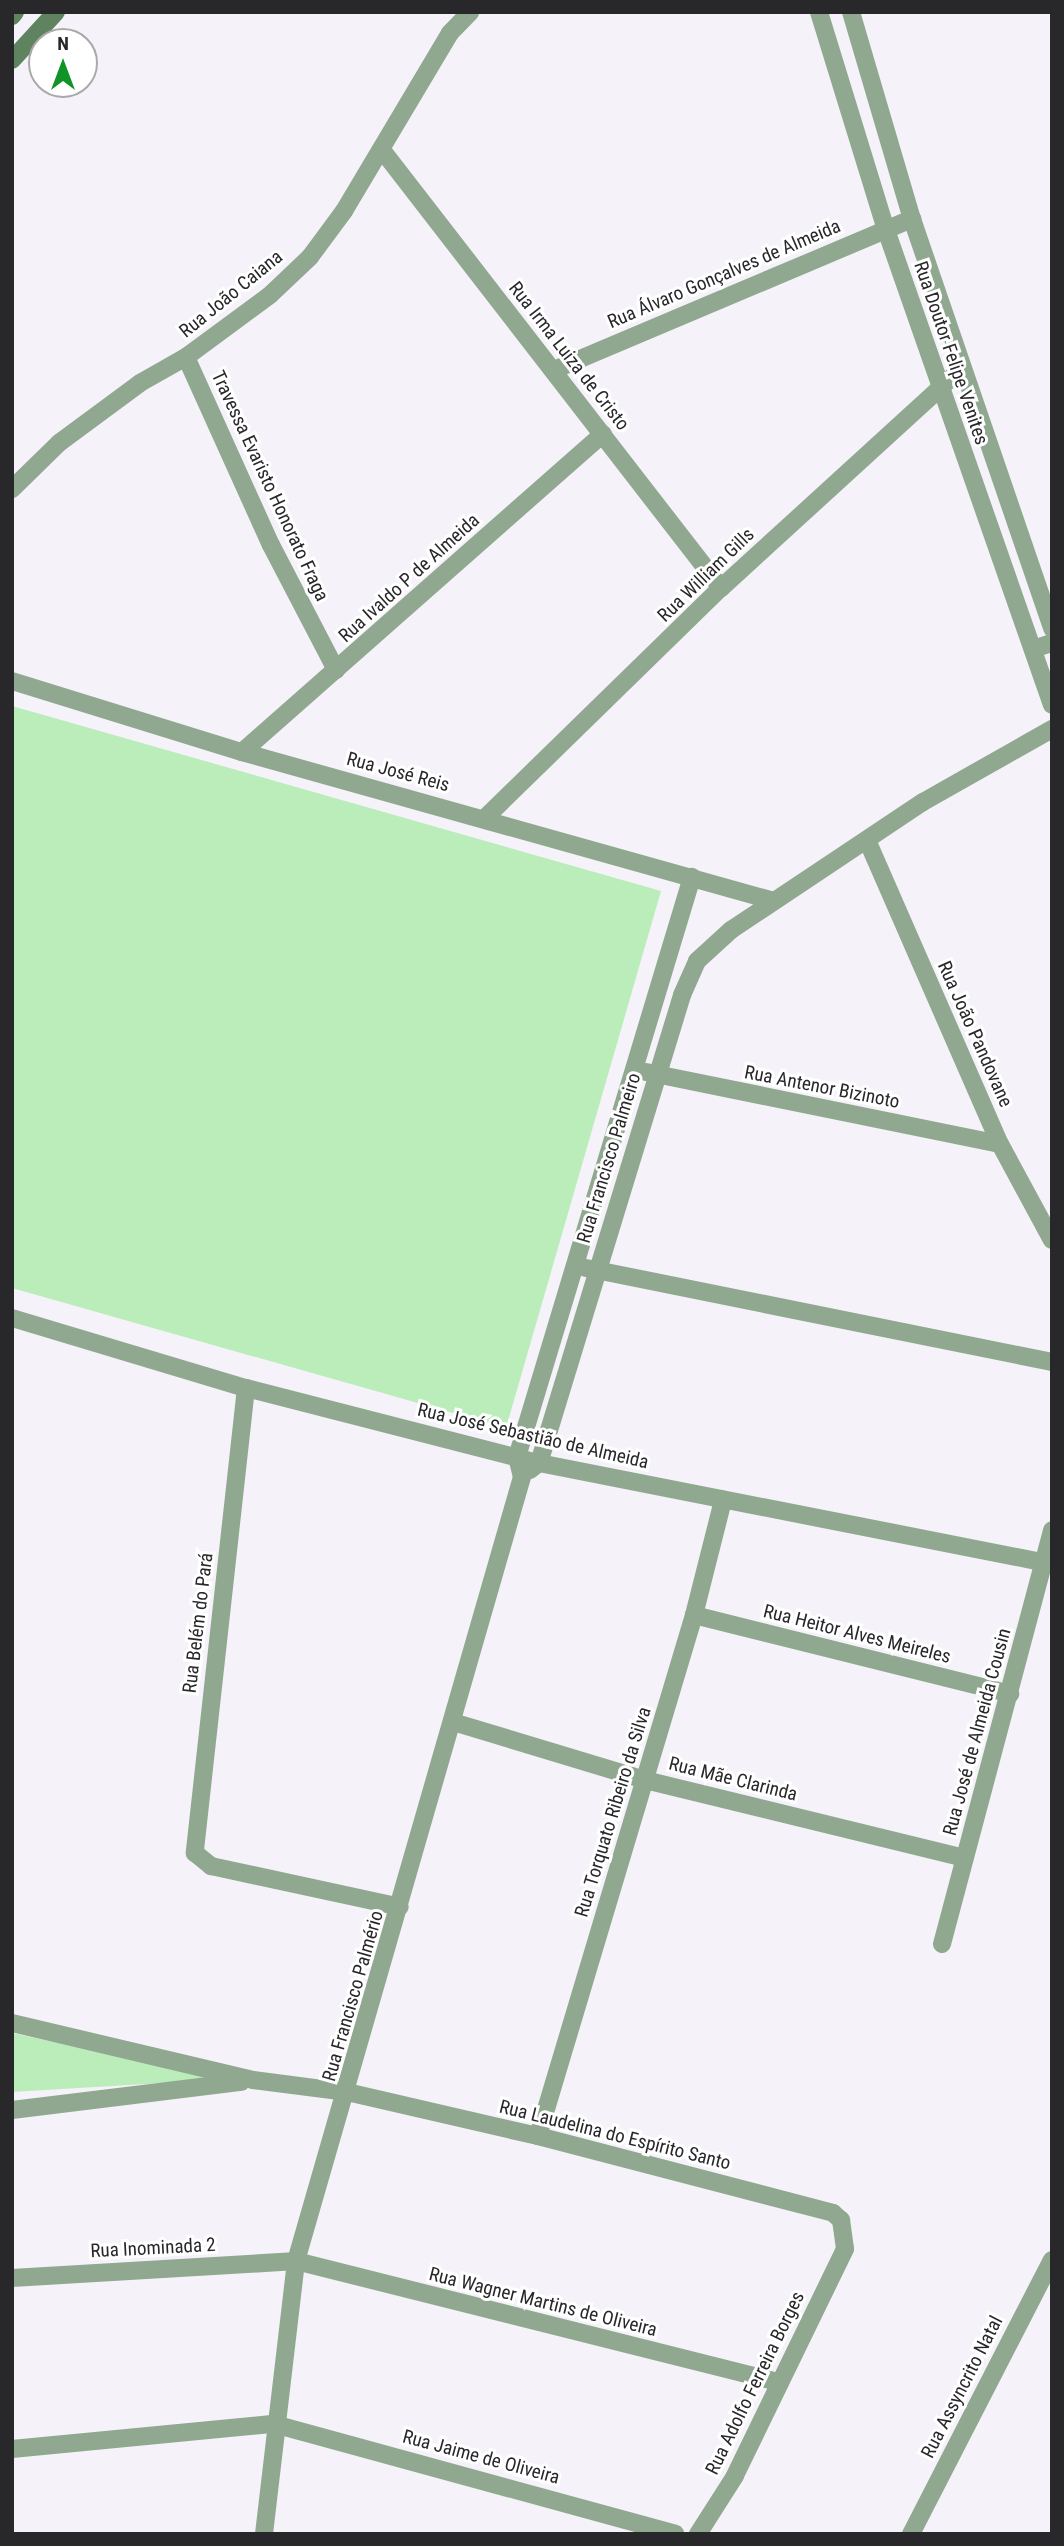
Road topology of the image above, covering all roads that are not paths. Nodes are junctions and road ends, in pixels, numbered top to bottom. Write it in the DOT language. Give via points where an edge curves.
graph roads {
  1 [pos="56,12"];
  2 [pos="470,12"];
  3 [pos="818,12"];
  4 [pos="850,12"];
  5 [pos="12,60"];
  6 [pos="382,150"];
  7 [pos="912,219"];
  8 [pos="885,227"];
  9 [pos="186,357"];
  10 [pos="961,369"];
  11 [pos="554,370"];
  12 [pos="940,385"];
  13 [pos="603,434"];
  14 [pos="12,489"];
  15 [pos="721,589"];
  16 [pos="1052,629"];
  17 [pos="1052,643"];
  18 [pos="1033,649"];
  19 [pos="336,670"];
  20 [pos="12,681"];
  21 [pos="1052,705"];
  22 [pos="1052,729"];
  23 [pos="242,752"];
  24 [pos="486,817"];
  25 [pos="867,840"];
  26 [pos="692,877"];
  27 [pos="774,901"];
  28 [pos="671,950"];
  29 [pos="697,961"];
  30 [pos="636,1069"];
  31 [pos="657,1076"];
  32 [pos="1000,1144"];
  33 [pos="1052,1240"];
  34 [pos="576,1266"];
  35 [pos="596,1270"];
  36 [pos="12,1318"];
  37 [pos="1052,1362"];
  38 [pos="246,1388"];
  39 [pos="517,1457"];
  40 [pos="540,1463"];
  41 [pos="522,1477"];
  42 [pos="723,1500"];
  43 [pos="1052,1530"];
  44 [pos="1048,1563"];
  45 [pos="694,1615"];
  46 [pos="1010,1693"];
  47 [pos="453,1722"];
  48 [pos="645,1780"];
  49 [pos="965,1858"];
  50 [pos="400,1907"];
  51 [pos="942,1944"];
  52 [pos="12,2023"];
  53 [pos="253,2080"];
  54 [pos="347,2092"];
  55 [pos="12,2110"];
  56 [pos="538,2136"];
  57 [pos="845,2249"];
  58 [pos="1052,2260"];
  59 [pos="296,2261"];
  60 [pos="12,2278"];
  61 [pos="780,2383"];
  62 [pos="274,2424"];
  63 [pos="12,2449"];
  64 [pos="264,2534"];
  65 [pos="675,2534"];
  66 [pos="698,2534"];
  67 [pos="911,2534"];
  1 -- 5 [label="main road"];
  2 -- 6 [label="street, Rua João Caiana" via="450,33"];
  3 -- 8 [label="street, Rua Doutor Felipe Venites"];
  4 -- 7 [label="street, Rua Doutor Felipe Venites"];
  6 -- 9 [label="street, Rua João Caiana" via="310,257 270,295"];
  6 -- 11 [label="street, Rua Irma Luiza de Cristo"];
  7 -- 8 [label="street, Rua Álvaro Gonçalves de Almeida"];
  7 -- 10 [label="street, Rua Doutor Felipe Venites"];
  8 -- 11 [label="street, Rua Álvaro Gonçalves de Almeida"];
  8 -- 12 [label="street, Rua Doutor Felipe Venites"];
  9 -- 14 [label="street, Rua João Caiana" via="87,421"];
  9 -- 19 [label="street, Travessa Evaristo Honorato Fraga" via="271,545"];
  10 -- 12 [label="street, Rua William Gills"];
  10 -- 16 [label="street, Rua Doutor Felipe Venites"];
  11 -- 13 [label="street, Rua Irma Luiza de Cristo"];
  12 -- 15 [label="street, Rua William Gills"];
  12 -- 18 [label="street, Rua Doutor Felipe Venites"];
  13 -- 15 [label="street, Rua Irma Luiza de Cristo"];
  13 -- 19 [label="street, Rua Ivaldo P de Almeida"];
  15 -- 24 [label="street, Rua William Gills"];
  17 -- 18 [label="street"];
  18 -- 21 [label="street, Rua Doutor Felipe Venites"];
  19 -- 23 [label="street, Rua Ivaldo P de Almeida"];
  20 -- 23 [label="street, Rua José Reis"];
  22 -- 25 [label="street, Rua Francisco Palmeiro" via="933,796"];
  23 -- 24 [label="street, Rua José Reis"];
  24 -- 26 [label="street, Rua José Reis"];
  25 -- 27 [label="street, Rua Francisco Palmeiro"];
  25 -- 32 [label="street, Rua João Pandovane"];
  26 -- 27 [label="street, Rua José Reis"];
  26 -- 28 [label="street, Rua Francisco Palmeiro"];
  27 -- 29 [label="street, Rua Francisco Palmeiro" via="730,930"];
  28 -- 29 [label="street"];
  28 -- 30 [label="street, Rua Francisco Palmeiro"];
  29 -- 31 [label="street, Rua Francisco Palmeiro"];
  30 -- 31 [label="street, Rua Antenor Bizinoto"];
  30 -- 34 [label="street, Rua Francisco Palmeiro"];
  31 -- 32 [label="street, Rua Antenor Bizinoto"];
  31 -- 35 [label="street, Rua Francisco Palmeiro"];
  32 -- 33 [label="street, Rua João Pandovane"];
  34 -- 35 [label="street"];
  34 -- 39 [label="street, Rua Francisco Palmeiro"];
  35 -- 37 [label="street"];
  35 -- 40 [label="street, Rua Francisco Palmeiro"];
  36 -- 38 [label="street, Rua José Sebastião de Almeida"];
  38 -- 39 [label="street, Rua José Sebastião de Almeida"];
  38 -- 50 [label="street, Rua Belém do Pará" via="193,1844 200,1861"];
  39 -- 40 [label="street, Rua José Sebastião de Almeida"];
  39 -- 41 [label="street"];
  40 -- 41 [label="street"];
  40 -- 42 [label="street, Rua José Sebastião de Almeida"];
  41 -- 47 [label="street, Rua Francisco Palmério"];
  42 -- 44 [label="street, Rua José Sebastião de Almeida"];
  42 -- 45 [label="street, Rua Torquato Ribeiro da Silva"];
  43 -- 44 [label="street, Rua José de Almeida Cousin"];
  44 -- 46 [label="street, Rua José de Almeida Cousin"];
  45 -- 46 [label="street, Rua Heitor Alves Meireles"];
  45 -- 48 [label="street, Rua Torquato Ribeiro da Silva"];
  46 -- 49 [label="street, Rua José de Almeida Cousin"];
  47 -- 48 [label="street, Rua Mãe Clarinda"];
  47 -- 50 [label="street, Rua Francisco Palmério"];
  48 -- 49 [label="street, Rua Mãe Clarinda"];
  48 -- 56 [label="street, Rua Torquato Ribeiro da Silva"];
  49 -- 51 [label="street, Rua José de Almeida Cousin"];
  50 -- 54 [label="street, Rua Francisco Palmério"];
  52 -- 53 [label="street"];
  53 -- 54 [label="street, Rua Laudelina do Espírito Santo"];
  53 -- 55 [label="street"];
  54 -- 56 [label="street, Rua Laudelina do Espírito Santo"];
  54 -- 59 [label="street, Rua Francisco Palmério"];
  56 -- 57 [label="street, Rua Laudelina do Espírito Santo" via="834,2213 841,2220"];
  57 -- 61 [label="street, Rua Adolfo Ferreira Borges"];
  58 -- 67 [label="street, Rua Assyncrito Natal"];
  59 -- 60 [label="street, Rua Inominada 2"];
  59 -- 61 [label="street, Rua Wagner Martins de Oliveira"];
  59 -- 62 [label="street, Rua Francisco Palmério"];
  61 -- 66 [label="street, Rua Adolfo Ferreira Borges" via="735,2476"];
  62 -- 63 [label="street"];
  62 -- 64 [label="street, Rua Francisco Palmério"];
  62 -- 65 [label="street, Rua Jaime de Oliveira"];
}
